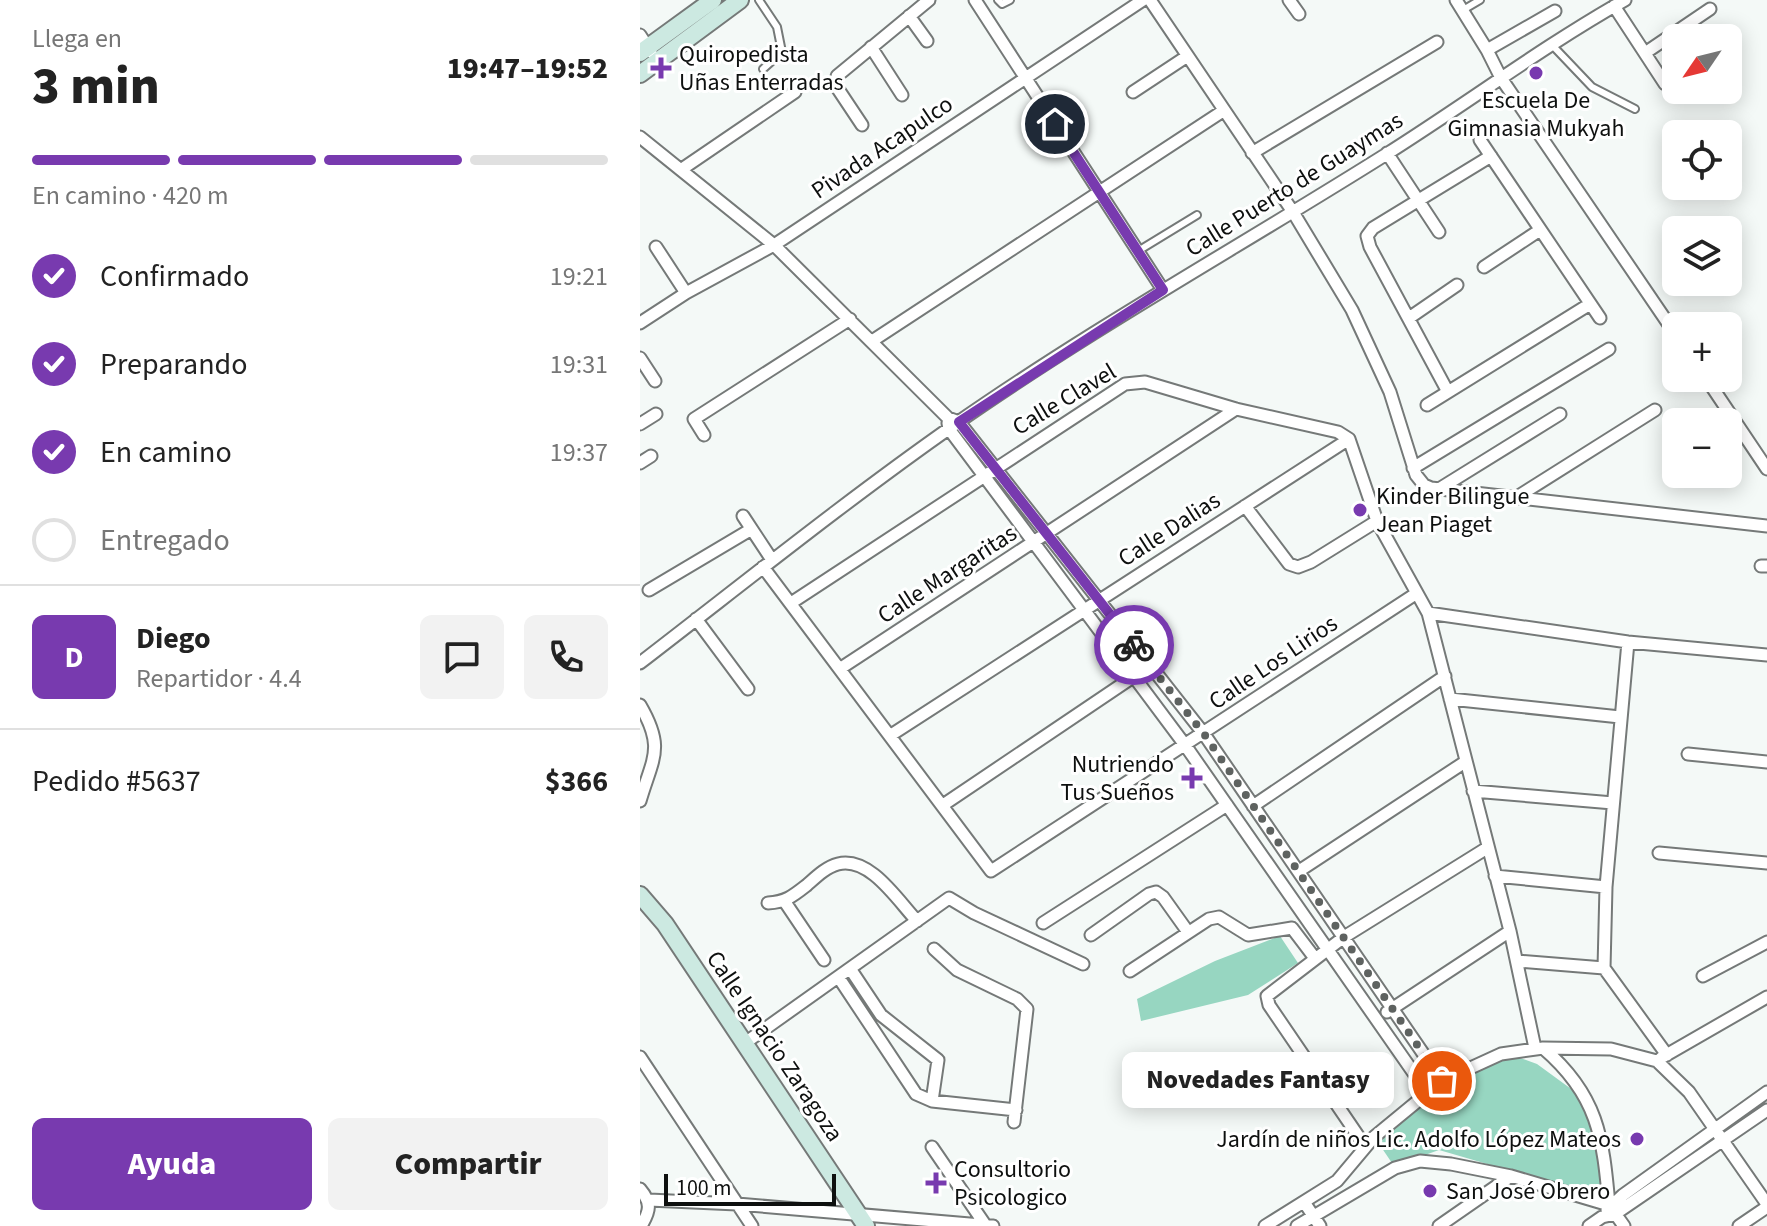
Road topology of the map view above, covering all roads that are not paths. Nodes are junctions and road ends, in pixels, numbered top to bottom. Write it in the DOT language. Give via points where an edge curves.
graph roads {
  1 [pos="713,0"];
  2 [pos="740,0"];
  3 [pos="759,0"];
  4 [pos="929,0"];
  5 [pos="975,0"];
  6 [pos="998,0"];
  7 [pos="1010,0"];
  8 [pos="1143,0"];
  9 [pos="1150,0"];
  10 [pos="1289,0"];
  11 [pos="1480,0"];
  12 [pos="1620,3"];
  13 [pos="1459,5"];
  14 [pos="1710,9"];
  15 [pos="1555,11"];
  16 [pos="1299,14"];
  17 [pos="909,16"];
  18 [pos="927,41"];
  19 [pos="1437,42"];
  20 [pos="1552,45"];
  21 [pos="871,47"];
  22 [pos="646,49"];
  23 [pos="1487,50"];
  24 [pos="1645,53"];
  25 [pos="1186,57"];
  26 [pos="763,69"];
  27 [pos="640,74"];
  28 [pos="1025,78"];
  29 [pos="1501,78"];
  30 [pos="1662,79"];
  31 [pos="795,92"];
  32 [pos="1133,92"];
  33 [pos="902,95"];
  34 [pos="1635,109"];
  35 [pos="1223,111"];
  36 [pos="862,125"];
  37 [pos="640,137"];
  38 [pos="1480,140"];
  39 [pos="1252,153"];
  40 [pos="1387,153"];
  41 [pos="1491,156"];
  42 [pos="682,169"];
  43 [pos="1100,193"];
  44 [pos="1418,200"];
  45 [pos="1293,212"];
  46 [pos="1197,215"];
  47 [pos="1540,230"];
  48 [pos="1439,232"];
  49 [pos="774,245"];
  50 [pos="656,247"];
  51 [pos="1138,251"];
  52 [pos="1484,267"];
  53 [pos="1457,285"];
  54 [pos="1163,290"];
  55 [pos="686,293"];
  56 [pos="1590,304"];
  57 [pos="1662,314"];
  58 [pos="1409,318"];
  59 [pos="1600,318"];
  60 [pos="850,319"];
  61 [pos="640,323"];
  62 [pos="872,341"];
  63 [pos="1609,349"];
  64 [pos="640,358"];
  65 [pos="655,381"];
  66 [pos="1448,392"];
  67 [pos="1715,392"];
  68 [pos="1427,405"];
  69 [pos="1236,409"];
  70 [pos="1655,410"];
  71 [pos="656,414"];
  72 [pos="1560,414"];
  73 [pos="952,423"];
  74 [pos="640,424"];
  75 [pos="704,435"];
  76 [pos="1349,439"];
  77 [pos="651,456"];
  78 [pos="640,463"];
  79 [pos="997,467"];
  80 [pos="1413,468"];
  81 [pos="1767,469"];
  82 [pos="985,476"];
  83 [pos="1438,489"];
  84 [pos="1517,498"];
  85 [pos="1245,506"];
  86 [pos="743,516"];
  87 [pos="1377,521"];
  88 [pos="1767,526"];
  89 [pos="750,530"];
  90 [pos="1049,533"];
  91 [pos="1034,543"];
  92 [pos="767,563"];
  93 [pos="649,590"];
  94 [pos="1417,593"];
  95 [pos="1099,599"];
  96 [pos="791,603"];
  97 [pos="1083,610"];
  98 [pos="1428,613"];
  99 [pos="696,619"];
  100 [pos="1628,642"];
  101 [pos="1767,655"];
  102 [pos="640,663"];
  103 [pos="841,668"];
  104 [pos="1445,676"];
  105 [pos="1133,677"];
  106 [pos="748,689"];
  107 [pos="1450,699"];
  108 [pos="640,705"];
  109 [pos="1620,717"];
  110 [pos="1204,734"];
  111 [pos="891,735"];
  112 [pos="1185,745"];
  113 [pos="1688,754"];
  114 [pos="1465,762"];
  115 [pos="1767,762"];
  116 [pos="643,781"];
  117 [pos="1473,791"];
  118 [pos="640,801"];
  119 [pos="1613,803"];
  120 [pos="943,805"];
  121 [pos="1227,805"];
  122 [pos="1253,806"];
  123 [pos="1487,848"];
  124 [pos="1659,853"];
  125 [pos="1767,863"];
  126 [pos="1299,871"];
  127 [pos="1495,876"];
  128 [pos="1606,887"];
  129 [pos="640,895"];
  130 [pos="785,902"];
  131 [pos="768,903"];
  132 [pos="917,921"];
  133 [pos="1043,923"];
  134 [pos="1510,931"];
  135 [pos="1188,932"];
  136 [pos="1091,935"];
  137 [pos="1344,937"];
  138 [pos="1767,942"];
  139 [pos="934,949"];
  140 [pos="1329,949"];
  141 [pos="1314,957"];
  142 [pos="824,960"];
  143 [pos="1517,961"];
  144 [pos="1083,964"];
  145 [pos="1604,968"];
  146 [pos="851,970"];
  147 [pos="1130,971"];
  148 [pos="1703,976"];
  149 [pos="839,978"];
  150 [pos="1767,997"];
  151 [pos="876,1008"];
  152 [pos="1390,1010"];
  153 [pos="865,1018"];
  154 [pos="1377,1020"];
  155 [pos="745,1043"];
  156 [pos="1539,1048"];
  157 [pos="640,1057"];
  158 [pos="1662,1058"];
  159 [pos="1442,1081"];
  160 [pos="1427,1092"];
  161 [pos="1767,1092"];
  162 [pos="932,1101"];
  163 [pos="1767,1110"];
  164 [pos="1715,1128"];
  165 [pos="1723,1140"];
  166 [pos="1365,1146"];
  167 [pos="932,1147"];
  168 [pos="1511,1176"];
  169 [pos="640,1189"];
  170 [pos="649,1200"];
  171 [pos="1304,1202"];
  172 [pos="737,1204"];
  173 [pos="1767,1205"];
  174 [pos="1612,1210"];
  175 [pos="862,1220"];
  176 [pos="1317,1221"];
  177 [pos="641,1226"];
  178 [pos="752,1226"];
  179 [pos="986,1226"];
  180 [pos="993,1226"];
  181 [pos="1265,1226"];
  182 [pos="1297,1226"];
  183 [pos="1439,1226"];
  184 [pos="1589,1226"];
  185 [pos="1624,1226"];
  186 [pos="1739,1226"];
  1 -- 22 [label="street"];
  2 -- 22 [label="street"];
  3 -- 26 [label="lane" via="777,27 782,52"];
  4 -- 17 [label="street"];
  5 -- 28 [label="street"];
  6 -- 7 [label="lane"];
  8 -- 28 [label="street, Pivada Acapulco"];
  9 -- 25 [label="street"];
  10 -- 16 [label="street"];
  11 -- 13 [label="lane"];
  12 -- 20 [label="street, Calle Puerto de Guaymas"];
  12 -- 24 [label="street"];
  13 -- 23 [label="street"];
  14 -- 24 [label="street"];
  15 -- 23 [label="street"];
  17 -- 18 [label="street"];
  17 -- 21 [label="street"];
  19 -- 39 [label="street"];
  20 -- 29 [label="street, Calle Puerto de Guaymas"];
  20 -- 34 [label="lane" via="1592,87"];
  21 -- 33 [label="street"];
  21 -- 36 [label="street" via="836,81"];
  22 -- 27 [label="street"];
  23 -- 29 [label="street"];
  24 -- 30 [label="street"];
  25 -- 32 [label="street"];
  25 -- 35 [label="street"];
  28 -- 43 [label="street"];
  28 -- 49 [label="street, Pivada Acapulco"];
  29 -- 40 [label="street, Calle Puerto de Guaymas"];
  29 -- 57 [label="street"];
  31 -- 42 [label="street"];
  35 -- 39 [label="street"];
  35 -- 43 [label="street"];
  37 -- 42 [label="street"];
  38 -- 41 [label="street"];
  39 -- 45 [label="street"];
  40 -- 44 [label="street"];
  40 -- 45 [label="street, Calle Puerto de Guaymas"];
  41 -- 44 [label="street"];
  41 -- 47 [label="street"];
  42 -- 49 [label="street"];
  43 -- 51 [label="street"];
  43 -- 62 [label="street"];
  44 -- 48 [label="street"];
  44 -- 58 [label="street" via="1367,236"];
  45 -- 54 [label="street, Calle Puerto de Guaymas"];
  45 -- 80 [label="street" via="1365,337 1390,392"];
  46 -- 51 [label="lane"];
  47 -- 52 [label="street"];
  47 -- 56 [label="street"];
  49 -- 55 [label="street, Pivada Acapulco"];
  49 -- 60 [label="street"];
  50 -- 55 [label="street"];
  51 -- 54 [label="street"];
  53 -- 58 [label="street"];
  54 -- 73 [label="street, Calle Puerto de Guaymas"];
  55 -- 61 [label="street, Pivada Acapulco"];
  56 -- 59 [label="street"];
  56 -- 66 [label="street"];
  58 -- 66 [label="street"];
  60 -- 62 [label="street"];
  60 -- 75 [label="street" via="694,419"];
  62 -- 73 [label="street"];
  63 -- 80 [label="street"];
  64 -- 65 [label="street"];
  66 -- 68 [label="street"];
  67 -- 81 [label="street"];
  69 -- 76 [label="street, Calle Clavel"];
  69 -- 79 [label="street, Calle Clavel" via="1135,381 1114,389"];
  69 -- 90 [label="street, Calle Margaritas"];
  70 -- 84 [label="street"];
  71 -- 74 [label="street"];
  72 -- 83 [label="street"];
  73 -- 79 [label="street"];
  73 -- 82 [label="street"];
  73 -- 92 [label="street, Calle Puerto de Guaymas"];
  76 -- 85 [label="street, Calle Dalias"];
  76 -- 87 [label="street"];
  77 -- 78 [label="street"];
  79 -- 82 [label="street, Calle Clavel"];
  79 -- 90 [label="street"];
  80 -- 83 [label="street" via="1424,485"];
  82 -- 91 [label="street"];
  82 -- 96 [label="street, Calle Clavel"];
  83 -- 84 [label="street"];
  84 -- 88 [label="street"];
  85 -- 87 [label="street" via="1289,564 1298,567"];
  85 -- 95 [label="street, Calle Dalias"];
  86 -- 89 [label="street"];
  87 -- 94 [label="street"];
  89 -- 92 [label="street"];
  89 -- 93 [label="street"];
  90 -- 91 [label="street, Calle Margaritas"];
  90 -- 95 [label="street"];
  91 -- 97 [label="street"];
  91 -- 103 [label="street, Calle Margaritas"];
  92 -- 96 [label="street"];
  92 -- 99 [label="street, Calle Puerto de Guaymas"];
  94 -- 98 [label="street"];
  94 -- 110 [label="street, Calle Los Lirios"];
  95 -- 97 [label="street, Calle Dalias"];
  95 -- 110 [label="street"];
  96 -- 103 [label="street"];
  97 -- 105 [label="street"];
  97 -- 111 [label="street, Calle Dalias"];
  98 -- 100 [label="street"];
  98 -- 104 [label="street"];
  99 -- 102 [label="street, Calle Puerto de Guaymas"];
  99 -- 106 [label="street"];
  100 -- 101 [label="street"];
  100 -- 109 [label="street"];
  103 -- 111 [label="street"];
  104 -- 107 [label="street"];
  104 -- 122 [label="street"];
  105 -- 112 [label="street"];
  105 -- 120 [label="street"];
  107 -- 109 [label="street"];
  107 -- 114 [label="street"];
  108 -- 116 [label="street" via="656,744"];
  109 -- 119 [label="street"];
  110 -- 112 [label="street, Calle Los Lirios"];
  110 -- 122 [label="street"];
  111 -- 120 [label="street"];
  112 -- 120 [label="street, Calle Los Lirios" via="991,871"];
  112 -- 121 [label="street"];
  113 -- 115 [label="street"];
  114 -- 117 [label="street"];
  114 -- 126 [label="street"];
  116 -- 118 [label="street"];
  117 -- 119 [label="street"];
  117 -- 123 [label="street"];
  119 -- 128 [label="street"];
  121 -- 133 [label="street"];
  121 -- 140 [label="street"];
  122 -- 126 [label="street"];
  123 -- 127 [label="street"];
  123 -- 137 [label="street"];
  124 -- 125 [label="street"];
  126 -- 137 [label="street"];
  127 -- 128 [label="street"];
  127 -- 134 [label="street"];
  128 -- 145 [label="street"];
  129 -- 155 [label="street, Calle Ignacio Zaragoza"];
  130 -- 131 [label="street"];
  130 -- 132 [label="street" via="828,868 844,863 873,874"];
  130 -- 142 [label="street"];
  132 -- 144 [label="street" via="949,898"];
  132 -- 146 [label="street"];
  134 -- 143 [label="street"];
  134 -- 152 [label="street"];
  135 -- 136 [label="street" via="1156,892"];
  135 -- 141 [label="street" via="1219,917 1248,935 1292,928"];
  135 -- 147 [label="street"];
  137 -- 140 [label="street"];
  137 -- 152 [label="street"];
  138 -- 148 [label="street"];
  139 -- 162 [label="street" via="957,970 1027,1009 1015,1116"];
  140 -- 141 [label="street"];
  140 -- 154 [label="street"];
  141 -- 166 [label="street" via="1268,993 1267,1000"];
  143 -- 145 [label="street"];
  143 -- 156 [label="street"];
  145 -- 158 [label="street"];
  146 -- 149 [label="street"];
  146 -- 151 [label="street"];
  149 -- 153 [label="street"];
  149 -- 155 [label="street"];
  150 -- 158 [label="street"];
  151 -- 153 [label="street"];
  151 -- 162 [label="street" via="938,1060"];
  152 -- 154 [label="street"];
  152 -- 159 [label="street"];
  153 -- 162 [label="street" via="912,1089"];
  154 -- 160 [label="street"];
  155 -- 175 [label="street, Calle Ignacio Zaragoza"];
  156 -- 158 [label="street" via="1611,1049"];
  156 -- 159 [label="street" via="1501,1054"];
  156 -- 174 [label="street" via="1564,1067 1590,1106 1603,1143"];
  157 -- 172 [label="street"];
  158 -- 164 [label="street"];
  159 -- 160 [label="street"];
  160 -- 166 [label="street"];
  161 -- 164 [label="street"];
  163 -- 165 [label="street"];
  164 -- 165 [label="street"];
  164 -- 174 [label="street"];
  165 -- 173 [label="street"];
  165 -- 174 [label="street"];
  166 -- 171 [label="street" via="1348,1170"];
  167 -- 179 [label="street"];
  168 -- 174 [label="street"];
  168 -- 176 [label="street" via="1435,1162 1407,1164 1353,1191"];
  168 -- 183 [label="street"];
  169 -- 170 [label="street"];
  170 -- 172 [label="street"];
  170 -- 177 [label="street"];
  171 -- 176 [label="street"];
  171 -- 181 [label="street"];
  172 -- 175 [label="street"];
  172 -- 178 [label="street"];
  173 -- 186 [label="street"];
  174 -- 184 [label="street"];
  174 -- 185 [label="street"];
  175 -- 179 [label="street"];
  176 -- 182 [label="street"];
  179 -- 180 [label="street"];
}
